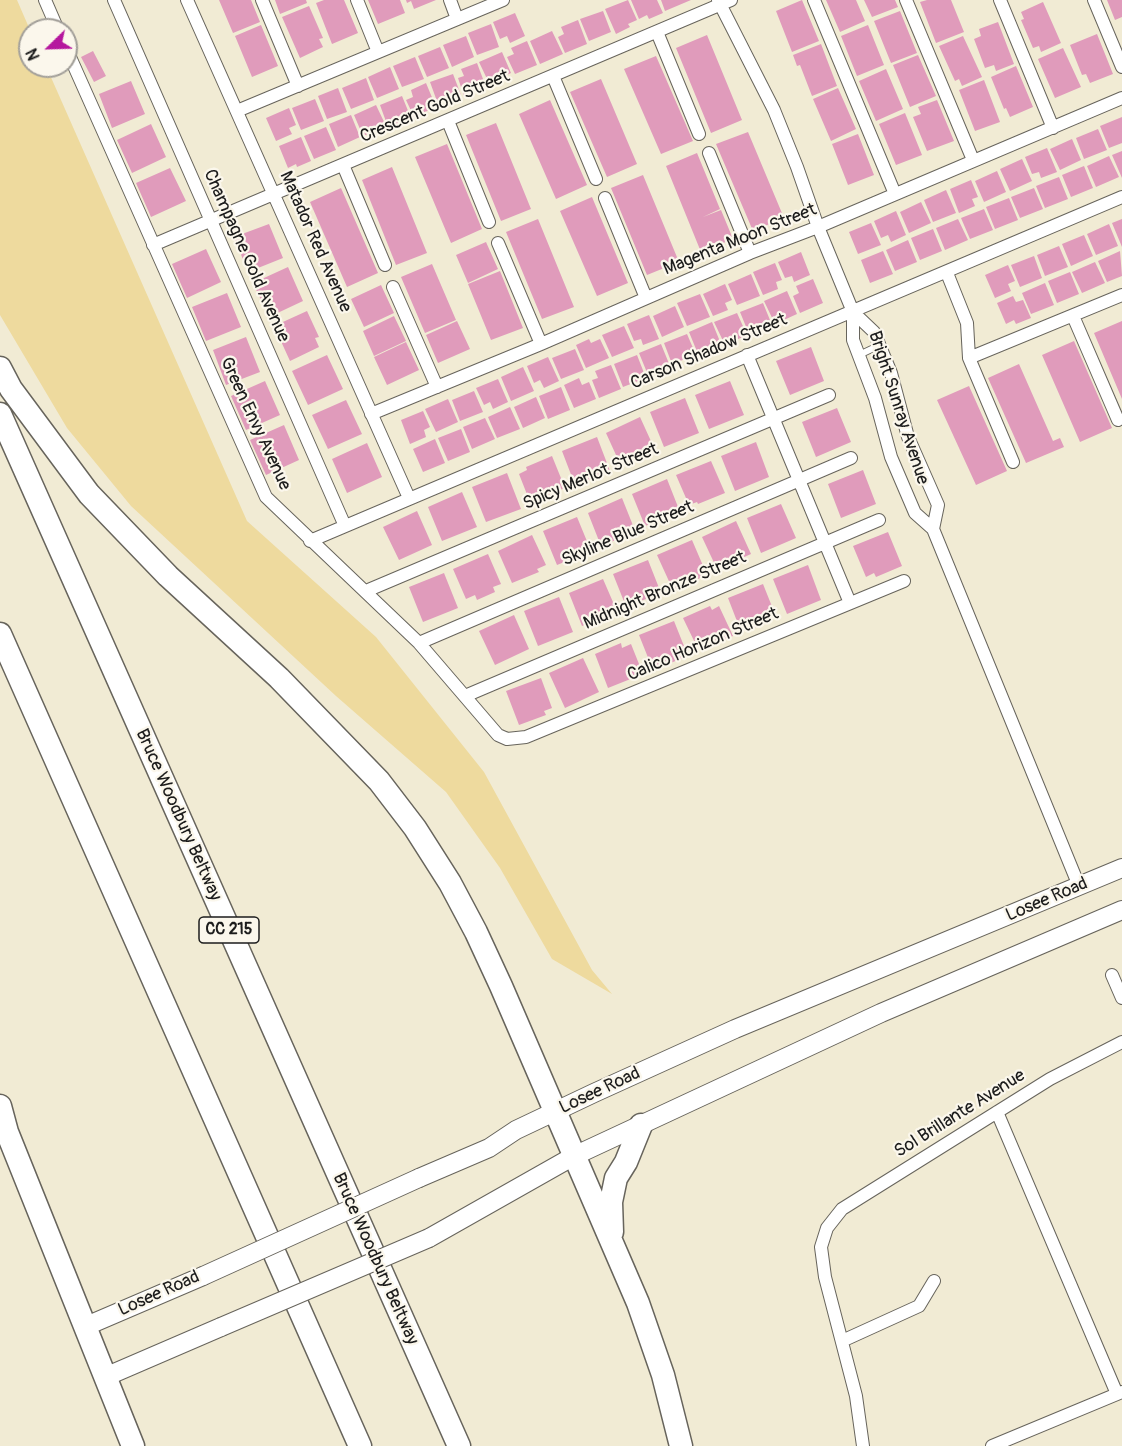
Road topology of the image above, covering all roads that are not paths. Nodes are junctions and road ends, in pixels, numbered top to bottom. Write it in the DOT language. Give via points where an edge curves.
graph roads {
  1 [pos="45,0"];
  2 [pos="114,0"];
  3 [pos="188,0"];
  4 [pos="262,0"];
  5 [pos="357,0"];
  6 [pos="450,0"];
  7 [pos="503,0"];
  8 [pos="814,0"];
  9 [pos="906,0"];
  10 [pos="1000,0"];
  11 [pos="1094,0"];
  12 [pos="723,2"];
  13 [pos="53,18"];
  14 [pos="457,19"];
  15 [pos="657,32"];
  16 [pos="378,52"];
  17 [pos="1122,67"];
  18 [pos="78,75"];
  19 [pos="553,76"];
  20 [pos="298,86"];
  21 [pos="1122,99"];
  22 [pos="237,111"];
  23 [pos="448,121"];
  24 [pos="1053,128"];
  25 [pos="699,134"];
  26 [pos="709,153"];
  27 [pos="973,160"];
  28 [pos="343,165"];
  29 [pos="596,179"];
  30 [pos="896,194"];
  31 [pos="275,195"];
  32 [pos="1122,197"];
  33 [pos="604,198"];
  34 [pos="211,220"];
  35 [pos="489,222"];
  36 [pos="818,227"];
  37 [pos="498,243"];
  38 [pos="153,245"];
  39 [pos="750,253"];
  40 [pos="385,265"];
  41 [pos="947,273"];
  42 [pos="393,287"];
  43 [pos="1122,295"];
  44 [pos="646,298"];
  45 [pos="853,312"];
  46 [pos="1073,316"];
  47 [pos="541,344"];
  48 [pos="880,345"];
  49 [pos="747,355"];
  50 [pos="860,355"];
  51 [pos="969,358"];
  52 [pos="0,368"];
  53 [pos="437,387"];
  54 [pos="829,395"];
  55 [pos="0,414"];
  56 [pos="371,414"];
  57 [pos="774,419"];
  58 [pos="1118,420"];
  59 [pos="851,458"];
  60 [pos="1013,462"];
  61 [pos="799,481"];
  62 [pos="409,498"];
  63 [pos="879,520"];
  64 [pos="345,526"];
  65 [pos="933,529"];
  66 [pos="310,541"];
  67 [pos="825,543"];
  68 [pos="904,581"];
  69 [pos="366,591"];
  70 [pos="850,603"];
  71 [pos="0,634"];
  72 [pos="419,643"];
  73 [pos="465,696"];
  74 [pos="515,739"];
  75 [pos="1122,868"];
  76 [pos="1079,886"];
  77 [pos="1122,910"];
  78 [pos="1112,975"];
  79 [pos="1122,998"];
  80 [pos="1122,1042"];
  81 [pos="0,1106"];
  82 [pos="554,1112"];
  83 [pos="997,1112"];
  84 [pos="641,1125"];
  85 [pos="574,1156"];
  86 [pos="613,1245"];
  87 [pos="934,1281"];
  88 [pos="84,1327"];
  89 [pos="842,1341"];
  90 [pos="105,1377"];
  91 [pos="1119,1393"];
  92 [pos="133,1446"];
  93 [pos="360,1446"];
  94 [pos="459,1446"];
  95 [pos="681,1446"];
  96 [pos="863,1446"];
  97 [pos="992,1446"];
  1 -- 13 [label="street"];
  2 -- 34 [label="street, Champagne Gold Avenue"];
  3 -- 22 [label="street, Matador Red Avenue"];
  4 -- 20 [label="street"];
  5 -- 16 [label="street"];
  6 -- 14 [label="street"];
  7 -- 14 [label="street"];
  8 -- 30 [label="street"];
  9 -- 27 [label="street"];
  10 -- 24 [label="street"];
  11 -- 17 [label="street"];
  12 -- 15 [label="street, Crescent Gold Street"];
  12 -- 36 [label="street" via="774,110"];
  14 -- 16 [label="street"];
  15 -- 19 [label="street, Crescent Gold Street"];
  15 -- 25 [label="street"];
  16 -- 20 [label="street"];
  18 -- 38 [label="street, Green Envy Avenue"];
  19 -- 23 [label="street, Crescent Gold Street"];
  19 -- 29 [label="street"];
  20 -- 22 [label="street"];
  21 -- 24 [label="street, Magenta Moon Street"];
  22 -- 31 [label="street, Matador Red Avenue"];
  23 -- 28 [label="street, Crescent Gold Street"];
  23 -- 35 [label="street"];
  24 -- 27 [label="street, Magenta Moon Street"];
  26 -- 39 [label="street"];
  27 -- 30 [label="street, Magenta Moon Street"];
  28 -- 31 [label="street, Crescent Gold Street"];
  28 -- 40 [label="street"];
  30 -- 36 [label="street, Magenta Moon Street"];
  31 -- 34 [label="street, Crescent Gold Street"];
  31 -- 56 [label="street, Matador Red Avenue"];
  32 -- 41 [label="street, Carson Shadow Street"];
  33 -- 44 [label="street"];
  34 -- 38 [label="street, Crescent Gold Street"];
  34 -- 64 [label="street, Champagne Gold Avenue"];
  36 -- 39 [label="street, Magenta Moon Street"];
  36 -- 45 [label="street"];
  37 -- 47 [label="street"];
  38 -- 66 [label="street, Green Envy Avenue" via="266,497"];
  39 -- 44 [label="street, Magenta Moon Street"];
  41 -- 45 [label="street, Carson Shadow Street"];
  41 -- 51 [label="street" via="967,322"];
  42 -- 53 [label="street"];
  43 -- 46 [label="street"];
  44 -- 47 [label="street, Magenta Moon Street"];
  45 -- 48 [label="street, Bright Sunray Avenue" via="874,332"];
  45 -- 49 [label="street, Carson Shadow Street"];
  45 -- 50 [label="street, Bright Sunray Avenue" via="853,340"];
  46 -- 51 [label="street"];
  46 -- 58 [label="street"];
  47 -- 53 [label="street, Magenta Moon Street"];
  48 -- 50 [label="lane"];
  48 -- 65 [label="street, Bright Sunray Avenue" via="908,437 938,505"];
  49 -- 57 [label="street"];
  49 -- 62 [label="street, Carson Shadow Street"];
  50 -- 65 [label="street, Bright Sunray Avenue" via="891,457 915,513"];
  51 -- 60 [label="street"];
  52 -- 82 [label="highway" via="11,389 89,494 363,764 415,828 476,932"];
  53 -- 56 [label="street, Magenta Moon Street"];
  54 -- 57 [label="street, Spicy Merlot Street"];
  55 -- 94 [label="highway, Bruce Woodbury Beltway / CC 215"];
  56 -- 62 [label="street, Matador Red Avenue"];
  57 -- 61 [label="street"];
  57 -- 69 [label="street, Spicy Merlot Street"];
  59 -- 61 [label="street, Skyline Blue Street"];
  61 -- 67 [label="street"];
  61 -- 72 [label="street, Skyline Blue Street"];
  62 -- 64 [label="street, Carson Shadow Street"];
  63 -- 67 [label="street, Midnight Bronze Street"];
  64 -- 66 [label="street, Carson Shadow Street"];
  65 -- 76 [label="street, Bright Sunray Avenue"];
  66 -- 69 [label="street, Green Envy Avenue"];
  67 -- 70 [label="street"];
  67 -- 73 [label="street, Midnight Bronze Street"];
  68 -- 70 [label="street, Calico Horizon Street"];
  69 -- 72 [label="street, Green Envy Avenue"];
  70 -- 74 [label="street, Calico Horizon Street"];
  71 -- 93 [label="highway"];
  72 -- 73 [label="street, Green Envy Avenue"];
  73 -- 74 [label="street, Green Envy Avenue" via="498,735"];
  75 -- 76 [label="main road, Losee Road"];
  76 -- 82 [label="main road, Losee Road" via="735,1029"];
  77 -- 84 [label="main road" via="881,1013"];
  78 -- 79 [label="street"];
  80 -- 83 [label="street, Sol Brillante Avenue"];
  81 -- 88 [label="highway"];
  82 -- 85 [label="highway"];
  82 -- 88 [label="main road, Losee Road, bridge" via="489,1148"];
  83 -- 89 [label="street, Sol Brillante Avenue" via="842,1209 827,1228 821,1247"];
  83 -- 91 [label="street"];
  84 -- 85 [label="main road"];
  84 -- 86 [label="highway" via="616,1178 611,1202"];
  85 -- 86 [label="highway"];
  85 -- 90 [label="main road, bridge" via="429,1238"];
  86 -- 95 [label="highway" via="659,1365"];
  87 -- 89 [label="street" via="919,1306"];
  88 -- 90 [label="highway"];
  89 -- 96 [label="street"];
  90 -- 92 [label="highway"];
  91 -- 97 [label="street"];
}
